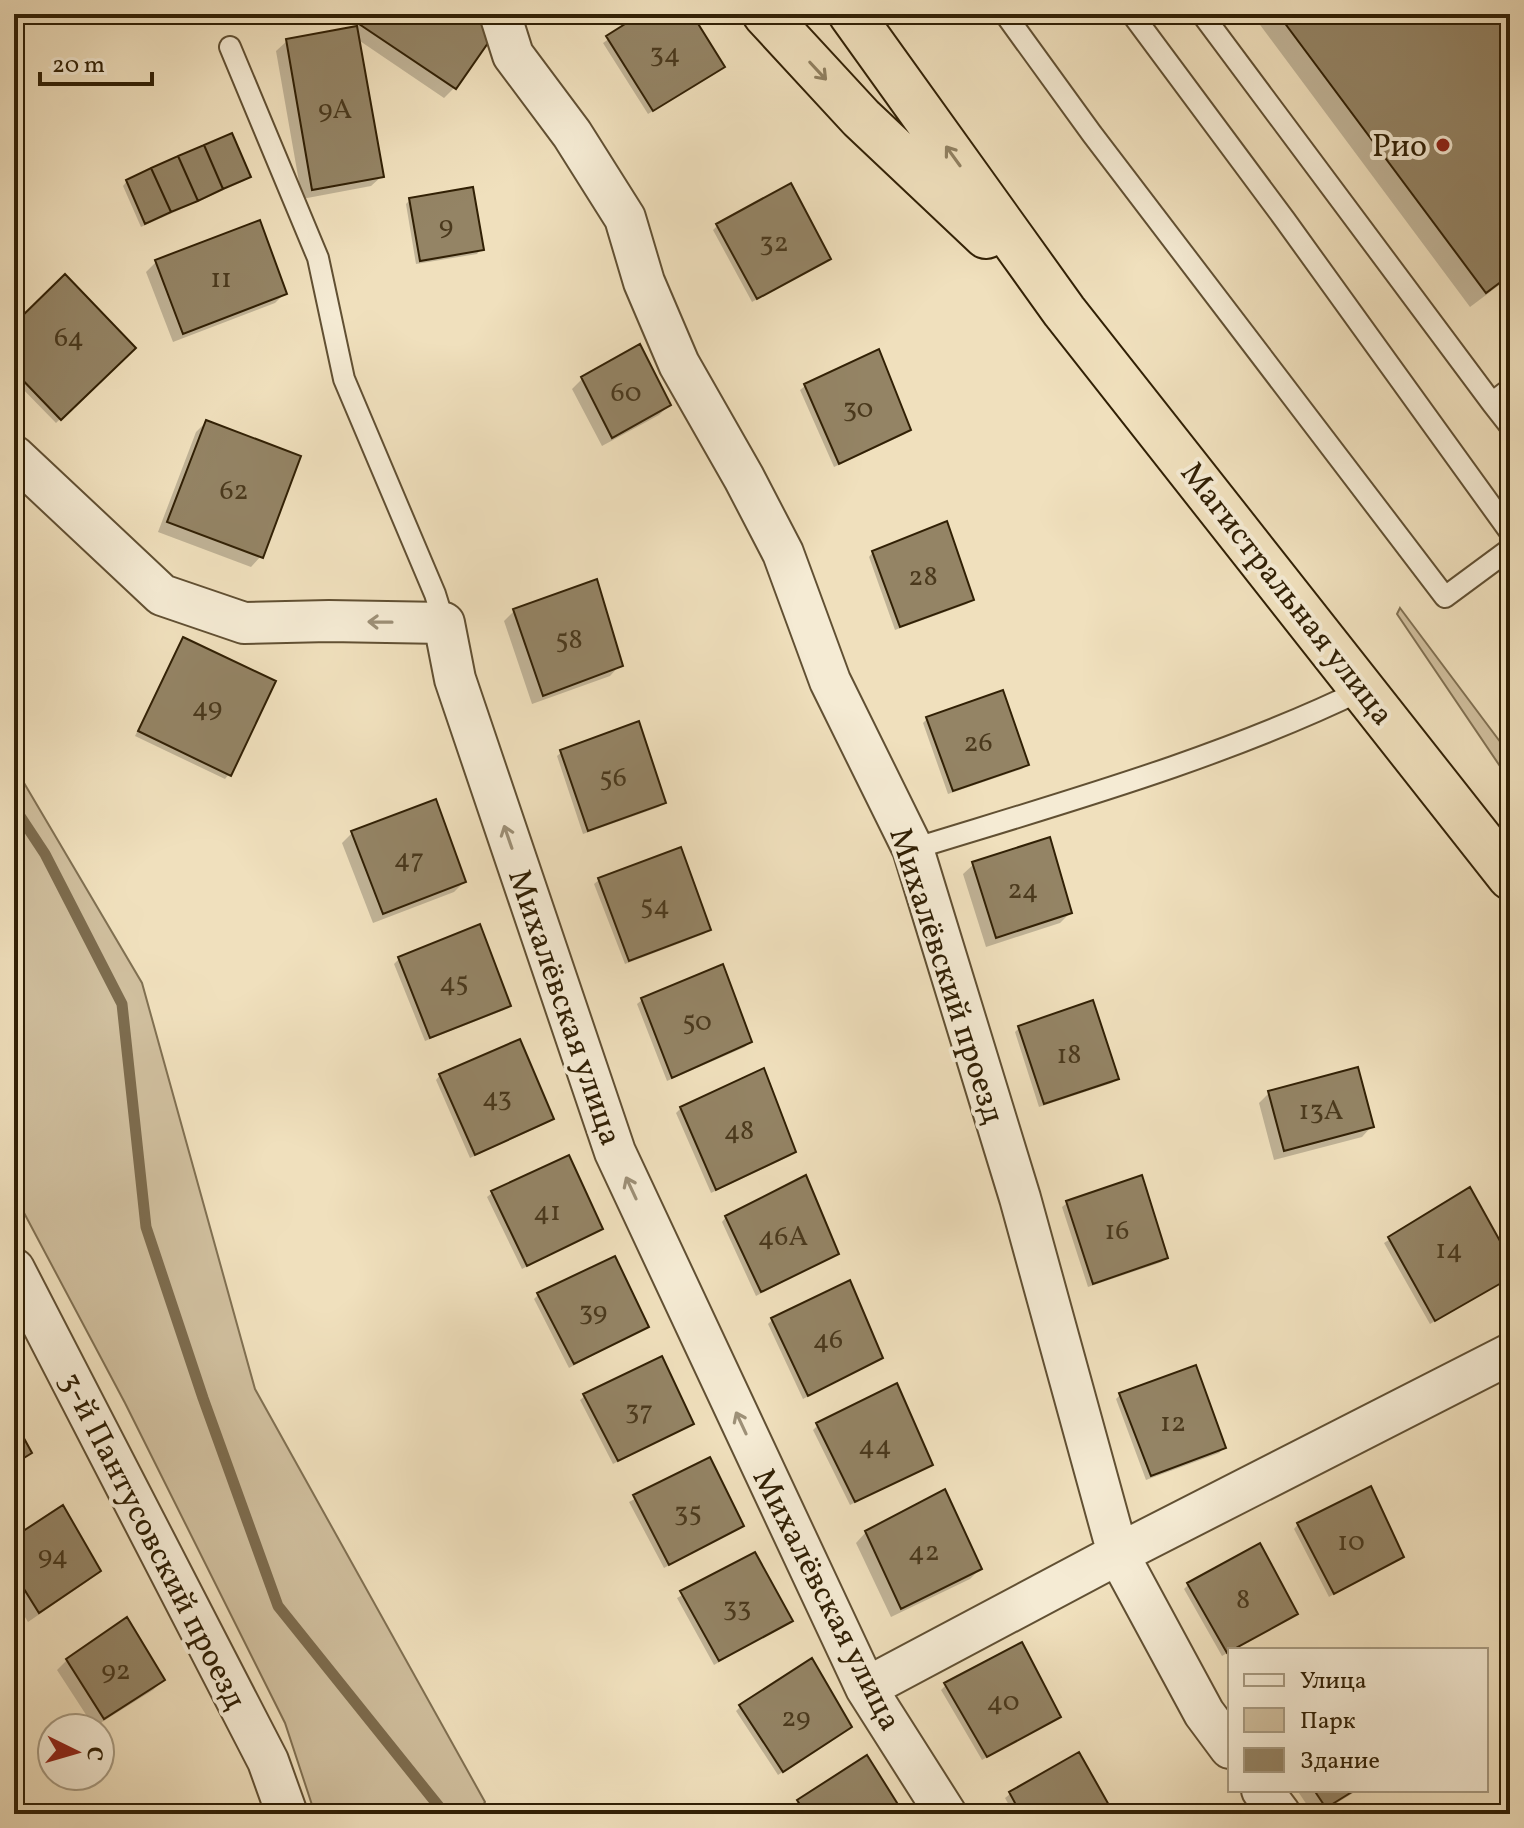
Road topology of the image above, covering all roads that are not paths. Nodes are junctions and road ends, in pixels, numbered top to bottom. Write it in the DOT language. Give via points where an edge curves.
graph roads {
  1 [pos="500,14"];
  2 [pos="765,14"];
  3 [pos="851,14"];
  4 [pos="1005,14"];
  5 [pos="1132,14"];
  6 [pos="1202,14"];
  7 [pos="230,47"];
  8 [pos="1064,311"];
  9 [pos="1510,389"];
  10 [pos="1492,403"];
  11 [pos="1510,426"];
  12 [pos="14,456"];
  13 [pos="1510,532"];
  14 [pos="1510,549"];
  15 [pos="444,623"];
  16 [pos="1364,689"];
  17 [pos="913,849"];
  18 [pos="1507,865"];
  19 [pos="14,1269"];
  20 [pos="1510,1354"];
  21 [pos="1118,1554"];
  22 [pos="866,1688"];
  23 [pos="1228,1745"];
  24 [pos="1264,1792"];
  25 [pos="287,1814"];
  26 [pos="946,1814"];
  27 [pos="1280,1814"];
  1 -- 17 [label="street, Михалёвский проезд" via="513,55 625,218 644,282 679,364 783,553 830,681"];
  2 -- 8 [label="highway, Магистральная улица, one-way" via="861,118"];
  8 -- 3 [label="highway, Магистральная улица, one-way"];
  4 -- 14 [label="lane" via="1445,597"];
  5 -- 13 [label="lane"];
  6 -- 10 [label="lane"];
  7 -- 15 [label="lane" via="318,258 344,379"];
  8 -- 16 [label="highway, Магистральная улица"];
  9 -- 10 [label="lane"];
  10 -- 11 [label="lane"];
  15 -- 12 [label="street, one-way" via="244,623 162,595"];
  22 -- 15 [label="street, Михалёвская улица, one-way" via="615,1152 455,679"];
  16 -- 17 [label="lane" via="1303,719 1141,779"];
  16 -- 18 [label="highway, Магистральная улица"];
  17 -- 21 [label="street, Михалёвский проезд" via="1020,1198"];
  19 -- 25 [label="street, 3-й Пантусовский проезд" via="268,1761"];
  20 -- 21 [label="street"];
  21 -- 22 [label="street"];
  21 -- 23 [label="street, Михалёвский проезд" via="1204,1713"];
  22 -- 26 [label="street, Михалёвская улица"];
  24 -- 27 [label="street"];
}
